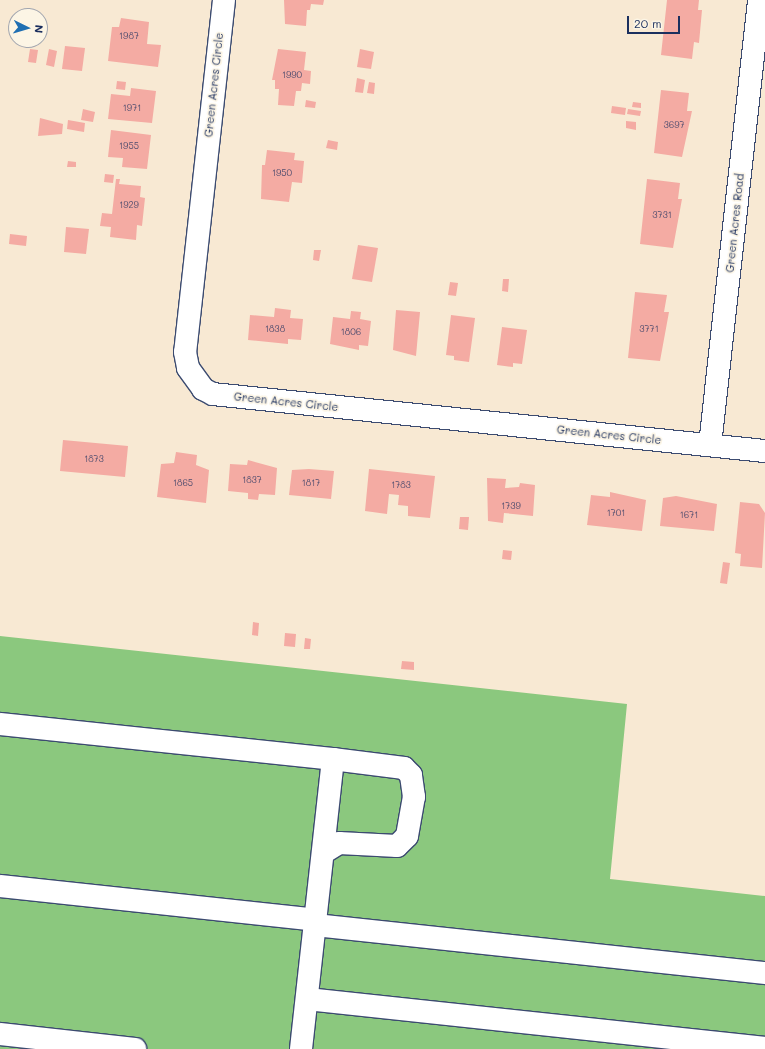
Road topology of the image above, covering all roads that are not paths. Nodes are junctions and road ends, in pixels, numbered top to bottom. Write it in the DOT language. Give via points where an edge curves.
graph roads {
  1 [pos="224,0"];
  2 [pos="759,0"];
  3 [pos="710,445"];
  4 [pos="765,452"];
  5 [pos="0,724"];
  6 [pos="333,759"];
  7 [pos="323,853"];
  8 [pos="0,886"];
  9 [pos="315,922"];
  10 [pos="765,973"];
  11 [pos="307,999"];
  12 [pos="0,1034"];
  13 [pos="765,1048"];
  14 [pos="135,1049"];
  15 [pos="301,1049"];
  1 -- 3 [label="street, Green Acres Circle" via="186,352 188,368 203,389 213,394"];
  2 -- 3 [label="street, Green Acres Road"];
  3 -- 4 [label="street, Green Acres Circle"];
  5 -- 6 [label="street"];
  6 -- 7 [label="street"];
  6 -- 7 [label="street" via="404,768 411,775 414,797 407,836 397,846 339,843"];
  7 -- 9 [label="street"];
  8 -- 9 [label="street"];
  9 -- 10 [label="street"];
  9 -- 11 [label="street"];
  11 -- 13 [label="street"];
  11 -- 15 [label="street"];
  12 -- 14 [label="street"];
}
